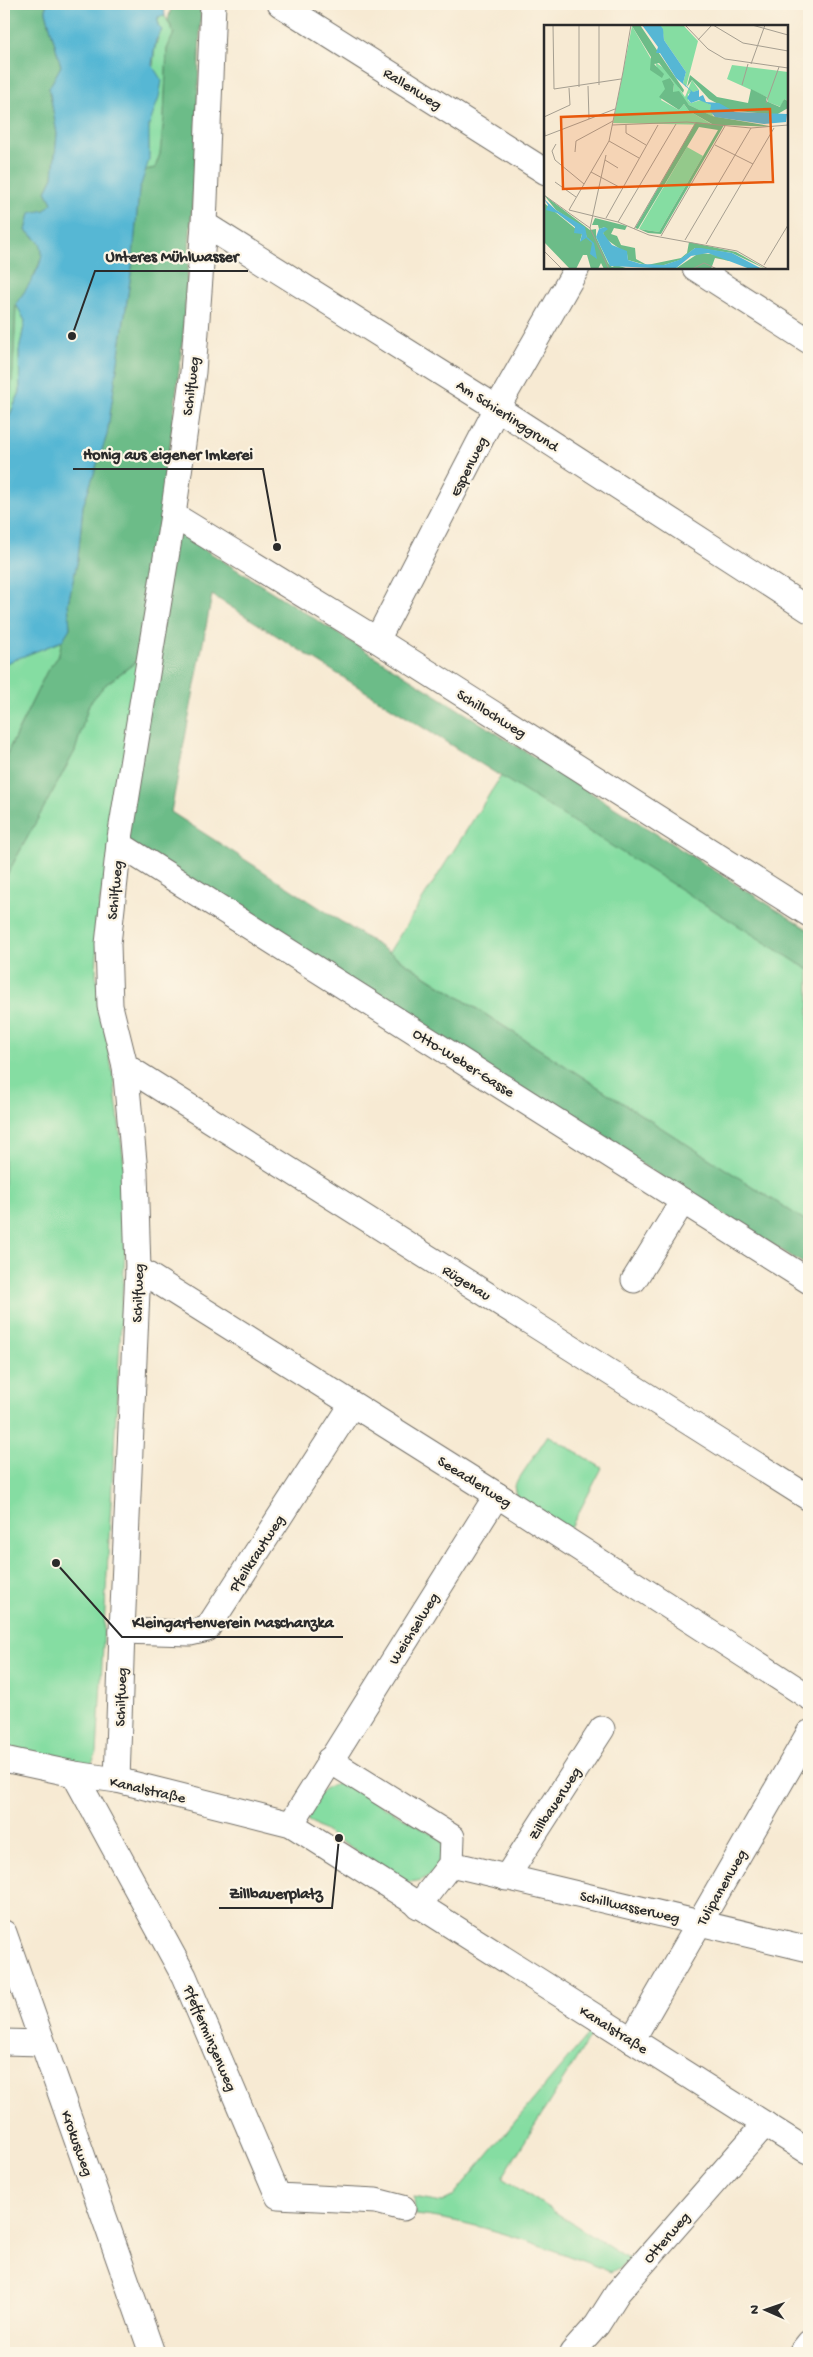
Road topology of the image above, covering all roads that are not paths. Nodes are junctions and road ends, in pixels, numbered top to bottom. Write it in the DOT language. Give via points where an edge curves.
graph roads {
  1 [pos="213,4"];
  2 [pos="280,4"];
  3 [pos="544,171"];
  4 [pos="204,224"];
  5 [pos="576,269"];
  6 [pos="697,269"];
  7 [pos="809,341"];
  8 [pos="497,408"];
  9 [pos="173,514"];
  10 [pos="809,610"];
  11 [pos="377,640"];
  12 [pos="120,844"];
  13 [pos="809,914"];
  14 [pos="125,1066"];
  15 [pos="683,1201"];
  16 [pos="138,1270"];
  17 [pos="634,1280"];
  18 [pos="809,1281"];
  19 [pos="352,1405"];
  20 [pos="497,1495"];
  21 [pos="809,1498"];
  22 [pos="122,1631"];
  23 [pos="809,1697"];
  24 [pos="602,1729"];
  25 [pos="809,1733"];
  26 [pos="4,1758"];
  27 [pos="329,1760"];
  28 [pos="74,1774"];
  29 [pos="118,1780"];
  30 [pos="291,1824"];
  31 [pos="452,1864"];
  32 [pos="506,1878"];
  33 [pos="418,1906"];
  34 [pos="700,1922"];
  35 [pos="4,1933"];
  36 [pos="809,1949"];
  37 [pos="632,2040"];
  38 [pos="4,2042"];
  39 [pos="42,2043"];
  40 [pos="765,2124"];
  41 [pos="809,2152"];
  42 [pos="403,2208"];
  43 [pos="809,2342"];
  44 [pos="152,2353"];
  45 [pos="572,2353"];
  46 [pos="800,2353"];
  1 -- 4 [label="street, Schilfweg"];
  2 -- 3 [label="street, Rallenweg"];
  4 -- 8 [label="street, Am Schierlinggrund"];
  4 -- 9 [label="street, Schilfweg" via="193,372"];
  5 -- 8 [label="street, Espenweg"];
  6 -- 7 [label="street"];
  8 -- 10 [label="street, Am Schierlinggrund"];
  8 -- 11 [label="street, Espenweg"];
  9 -- 11 [label="street, Schillochweg"];
  9 -- 12 [label="street, Schilfweg"];
  11 -- 13 [label="street, Schillochweg"];
  12 -- 14 [label="street, Schilfweg" via="108,944 110,1006"];
  12 -- 15 [label="street, Otto-Weber-Gasse"];
  14 -- 16 [label="street, Schilfweg" via="135,1172"];
  14 -- 21 [label="street, Rügenau"];
  15 -- 17 [label="street"];
  15 -- 18 [label="street, Otto-Weber-Gasse"];
  16 -- 19 [label="street, Seeadlerweg"];
  16 -- 22 [label="street, Schilfweg"];
  19 -- 20 [label="street, Seeadlerweg"];
  19 -- 22 [label="street, Pfeilkrautweg" via="208,1629 190,1633"];
  20 -- 23 [label="street, Seeadlerweg"];
  20 -- 27 [label="street, Weichselweg"];
  22 -- 29 [label="street, Schilfweg"];
  24 -- 32 [label="street, Zillbauerweg"];
  25 -- 34 [label="street, Tulipanenweg"];
  26 -- 28 [label="street, Kanalstraße"];
  27 -- 30 [label="street, Weichselweg"];
  27 -- 31 [label="street" via="452,1837"];
  28 -- 29 [label="street, Kanalstraße"];
  28 -- 42 [label="street, Pfefferminzenweg" via="184,1976 278,2196 376,2201"];
  29 -- 30 [label="street, Kanalstraße"];
  30 -- 33 [label="street, Kanalstraße"];
  31 -- 32 [label="street, Schillwasserweg"];
  31 -- 33 [label="street"];
  32 -- 34 [label="street, Schillwasserweg"];
  33 -- 37 [label="street, Kanalstraße"];
  34 -- 36 [label="street, Schillwasserweg"];
  34 -- 37 [label="street, Tulipanenweg"];
  35 -- 39 [label="street, Krokusweg"];
  37 -- 40 [label="street, Kanalstraße"];
  38 -- 39 [label="street"];
  39 -- 44 [label="street, Krokusweg"];
  40 -- 41 [label="street, Kanalstraße"];
  40 -- 45 [label="street, Otterweg" via="618,2292 597,2326"];
  43 -- 46 [label="street"];
}
